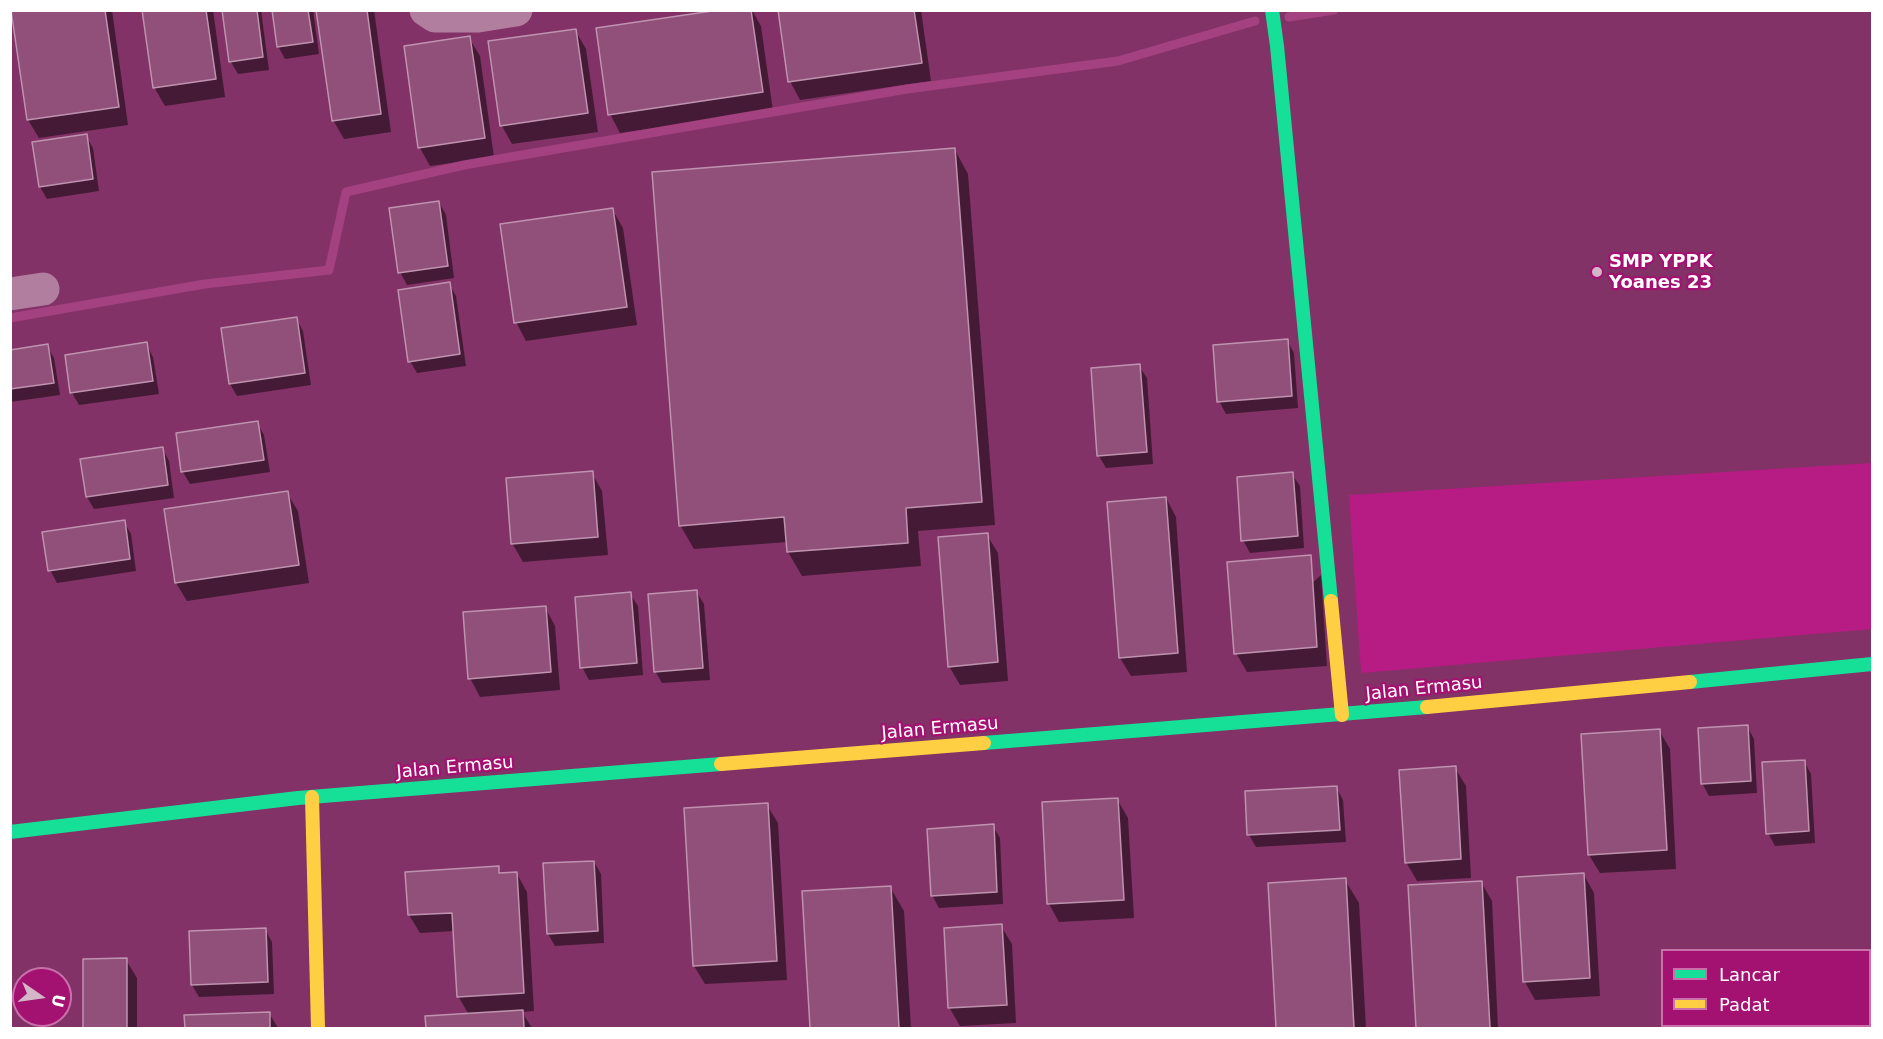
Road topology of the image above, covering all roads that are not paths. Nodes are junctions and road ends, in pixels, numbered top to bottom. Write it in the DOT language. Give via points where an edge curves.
graph roads {
  1 [pos="426,10"];
  2 [pos="516,10"];
  3 [pos="1272,10"];
  4 [pos="43,289"];
  5 [pos="10,294"];
  6 [pos="1872,664"];
  7 [pos="1342,715"];
  8 [pos="312,798"];
  9 [pos="10,832"];
  10 [pos="318,1029"];
  1 -- 2 [label="street" via="435,16 478,16"];
  3 -- 7 [label="street"];
  4 -- 5 [label="street"];
  6 -- 7 [label="street, Jalan Ermasu"];
  7 -- 8 [label="street, Jalan Ermasu"];
  8 -- 9 [label="street, Jalan Ermasu"];
  8 -- 10 [label="street"];
}
